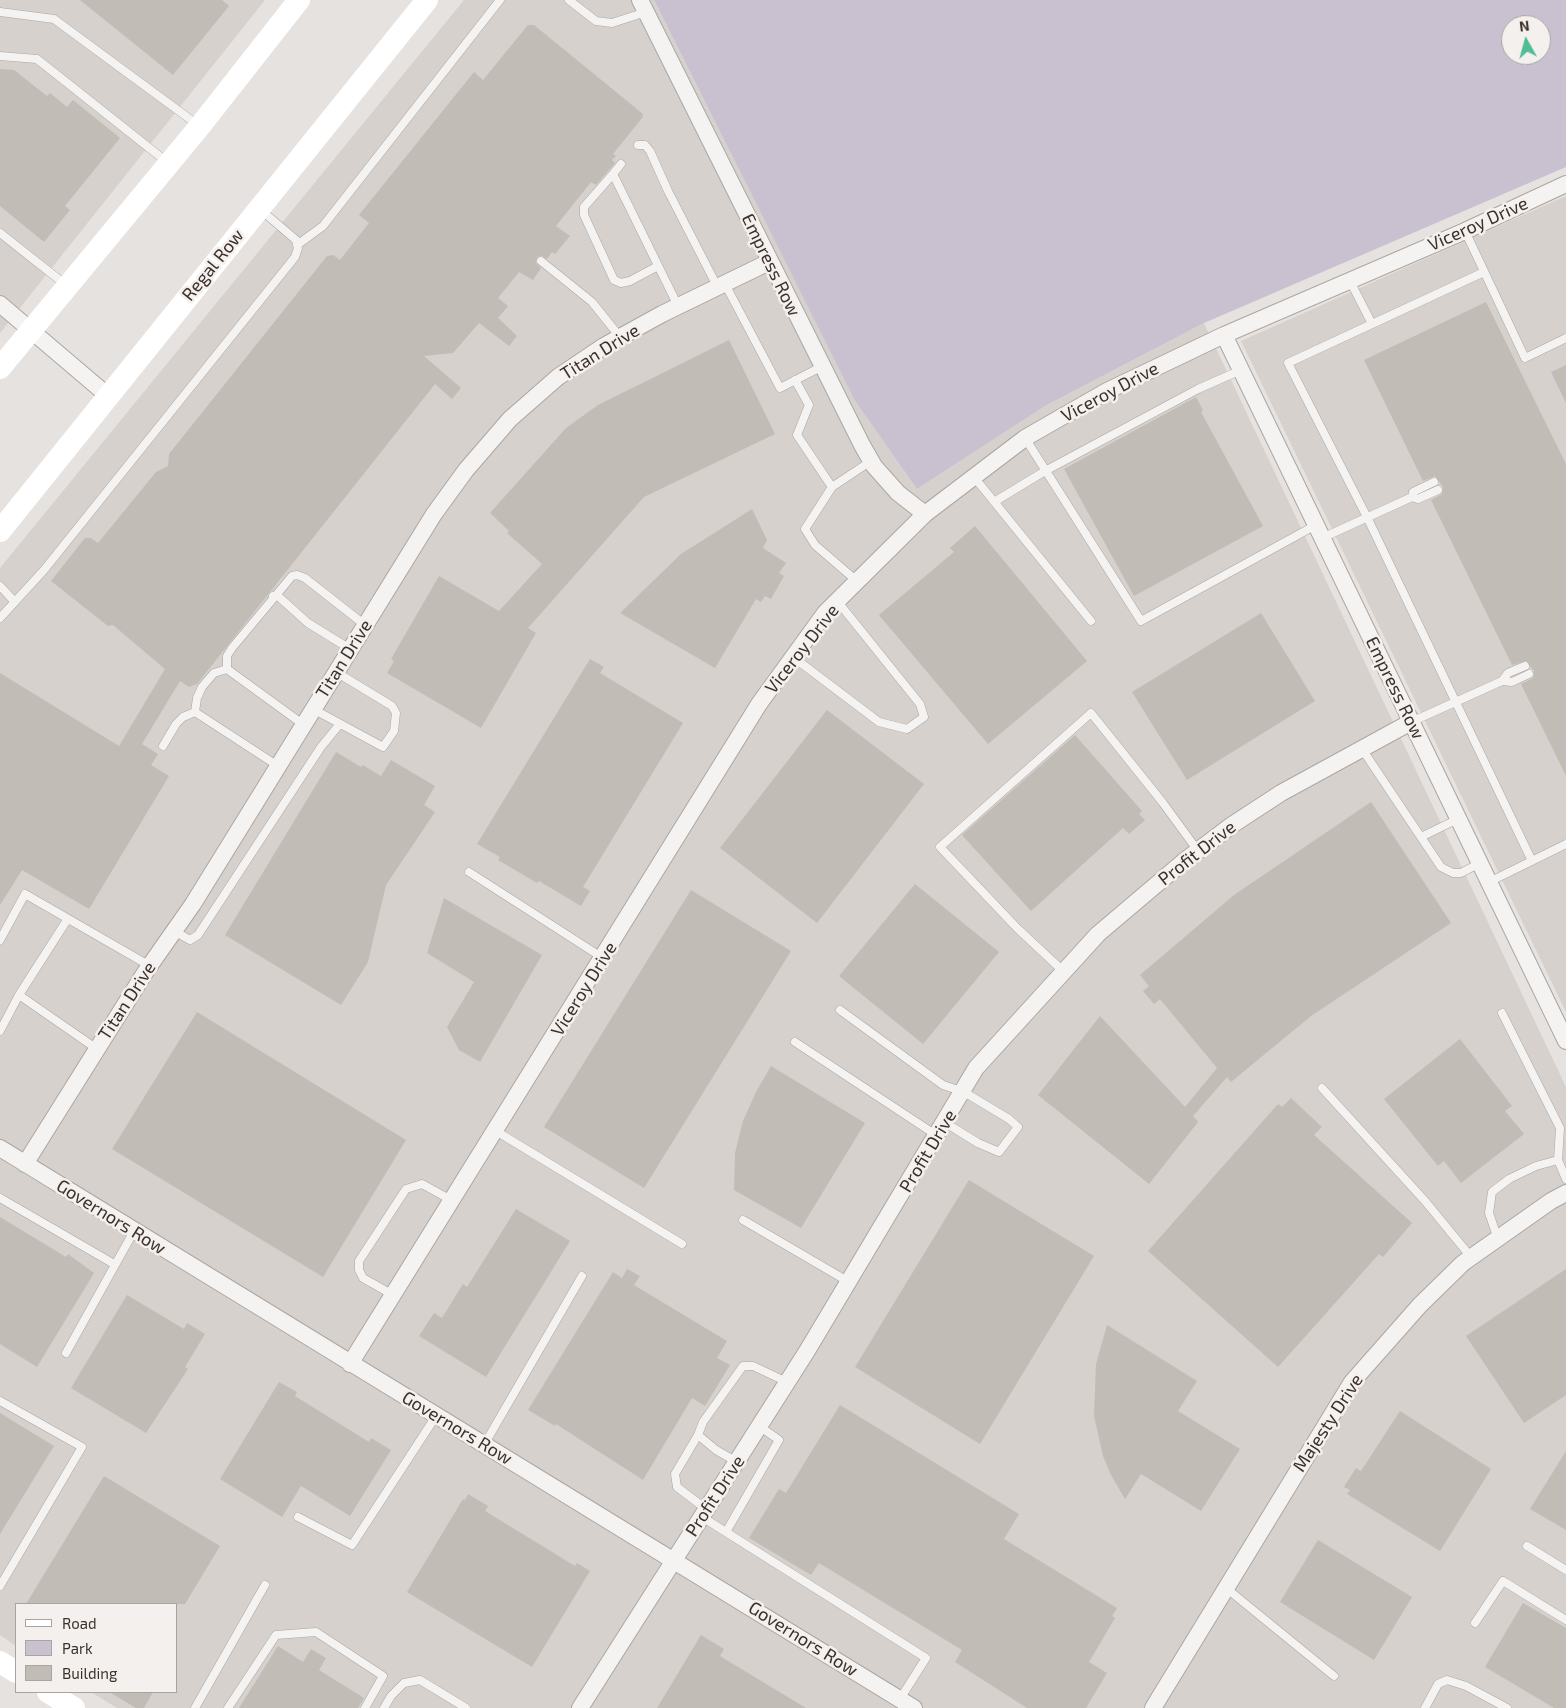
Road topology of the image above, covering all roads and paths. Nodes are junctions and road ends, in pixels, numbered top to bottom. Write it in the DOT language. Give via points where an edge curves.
graph roads {
  1 [pos="299,0"];
  2 [pos="427,0"];
  3 [pos="500,0"];
  4 [pos="569,0"];
  5 [pos="643,6"];
  6 [pos="0,12"];
  7 [pos="0,56"];
  8 [pos="200,126"];
  9 [pos="638,145"];
  10 [pos="169,164"];
  11 [pos="621,164"];
  12 [pos="613,174"];
  13 [pos="1566,184"];
  14 [pos="259,209"];
  15 [pos="1465,231"];
  16 [pos="0,233"];
  17 [pos="297,246"];
  18 [pos="542,261"];
  19 [pos="769,262"];
  20 [pos="658,266"];
  21 [pos="1484,272"];
  22 [pos="1350,281"];
  23 [pos="67,286"];
  24 [pos="722,286"];
  25 [pos="0,304"];
  26 [pos="678,306"];
  27 [pos="1372,324"];
  28 [pos="31,330"];
  29 [pos="1224,335"];
  30 [pos="620,337"];
  31 [pos="1566,338"];
  32 [pos="821,367"];
  33 [pos="0,368"];
  34 [pos="1240,370"];
  35 [pos="795,380"];
  36 [pos="107,395"];
  37 [pos="1025,438"];
  38 [pos="871,461"];
  39 [pos="1046,471"];
  40 [pos="974,477"];
  41 [pos="1434,482"];
  42 [pos="832,487"];
  43 [pos="1438,490"];
  44 [pos="1412,497"];
  45 [pos="994,502"];
  46 [pos="925,514"];
  47 [pos="1367,517"];
  48 [pos="0,531"];
  49 [pos="1319,532"];
  50 [pos="858,582"];
  51 [pos="0,586"];
  52 [pos="273,596"];
  53 [pos="14,601"];
  54 [pos="838,602"];
  55 [pos="0,618"];
  56 [pos="1091,621"];
  57 [pos="365,625"];
  58 [pos="350,649"];
  59 [pos="793,657"];
  60 [pos="1525,666"];
  61 [pos="227,669"];
  62 [pos="336,672"];
  63 [pos="1529,674"];
  64 [pos="1502,681"];
  65 [pos="1456,702"];
  66 [pos="313,709"];
  67 [pos="195,712"];
  68 [pos="1411,722"];
  69 [pos="339,724"];
  70 [pos="304,725"];
  71 [pos="163,746"];
  72 [pos="1362,749"];
  73 [pos="278,766"];
  74 [pos="1458,819"];
  75 [pos="1421,837"];
  76 [pos="1566,844"];
  77 [pos="1198,851"];
  78 [pos="1532,861"];
  79 [pos="1480,863"];
  80 [pos="469,872"];
  81 [pos="1489,882"];
  82 [pos="67,920"];
  83 [pos="174,931"];
  84 [pos="0,940"];
  85 [pos="603,958"];
  86 [pos="150,966"];
  87 [pos="1063,971"];
  88 [pos="19,995"];
  89 [pos="840,1010"];
  90 [pos="1502,1013"];
  91 [pos="0,1030"];
  92 [pos="1566,1041"];
  93 [pos="795,1042"];
  94 [pos="97,1049"];
  95 [pos="1322,1088"];
  96 [pos="964,1092"];
  97 [pos="940,1129"];
  98 [pos="496,1131"];
  99 [pos="0,1148"];
  100 [pos="1558,1160"];
  101 [pos="25,1164"];
  102 [pos="1566,1179"];
  103 [pos="1566,1193"];
  104 [pos="0,1198"];
  105 [pos="453,1201"];
  106 [pos="743,1220"];
  107 [pos="134,1231"];
  108 [pos="1498,1239"];
  109 [pos="682,1244"];
  110 [pos="1471,1257"];
  111 [pos="114,1264"];
  112 [pos="582,1276"];
  113 [pos="849,1282"];
  114 [pos="394,1295"];
  115 [pos="66,1353"];
  116 [pos="350,1364"];
  117 [pos="787,1382"];
  118 [pos="0,1400"];
  119 [pos="436,1416"];
  120 [pos="759,1426"];
  121 [pos="698,1435"];
  122 [pos="484,1445"];
  123 [pos="737,1462"];
  124 [pos="704,1513"];
  125 [pos="298,1517"];
  126 [pos="726,1532"];
  127 [pos="1527,1546"];
  128 [pos="675,1560"];
  129 [pos="1566,1570"];
  130 [pos="265,1585"];
  131 [pos="0,1586"];
  132 [pos="1226,1588"];
  133 [pos="1566,1620"];
  134 [pos="1475,1623"];
  135 [pos="0,1662"];
  136 [pos="15,1671"];
  137 [pos="1334,1676"];
  138 [pos="50,1693"];
  139 [pos="907,1704"];
  140 [pos="74,1708"];
  141 [pos="195,1708"];
  142 [pos="228,1708"];
  143 [pos="365,1708"];
  144 [pos="384,1708"];
  145 [pos="466,1708"];
  146 [pos="580,1708"];
  147 [pos="1153,1708"];
  148 [pos="1425,1708"];
  149 [pos="1507,1708"];
  1 -- 8 [label="main road"];
  2 -- 14 [label="main road, Regal Row"];
  3 -- 17 [label="lane" via="323,226"];
  4 -- 5 [label="lane" via="596,21 612,22"];
  5 -- 19 [label="street, Empress Row"];
  6 -- 8 [label="lane" via="54,19"];
  7 -- 10 [label="lane" via="36,59"];
  8 -- 10 [label="main road"];
  9 -- 24 [label="lane" via="645,145 650,151"];
  10 -- 23 [label="main road"];
  11 -- 12 [label="lane"];
  12 -- 20 [label="lane"];
  12 -- 20 [label="lane" via="584,207 584,215 614,280 621,283 630,281"];
  13 -- 15 [label="street, Viceroy Drive"];
  14 -- 17 [label="lane" via="296,240"];
  14 -- 36 [label="main road, Regal Row"];
  15 -- 21 [label="lane"];
  15 -- 22 [label="street, Viceroy Drive"];
  16 -- 23 [label="lane"];
  17 -- 53 [label="lane" via="295,258 44,570"];
  18 -- 30 [label="lane" via="592,302"];
  19 -- 24 [label="street, Titan Drive"];
  19 -- 32 [label="street, Empress Row"];
  20 -- 26 [label="lane"];
  21 -- 27 [label="lane"];
  21 -- 31 [label="lane" via="1525,358"];
  22 -- 27 [label="lane"];
  22 -- 29 [label="street, Viceroy Drive"];
  23 -- 28 [label="main road"];
  24 -- 26 [label="street, Titan Drive"];
  24 -- 35 [label="lane" via="780,388"];
  25 -- 28 [label="street"];
  26 -- 30 [label="street, Titan Drive"];
  27 -- 47 [label="lane" via="1288,363"];
  28 -- 33 [label="main road"];
  28 -- 36 [label="street"];
  29 -- 34 [label="street, Empress Row"];
  29 -- 37 [label="street, Viceroy Drive" via="1107,391"];
  30 -- 57 [label="street, Titan Drive" via="558,377 510,419 434,514"];
  32 -- 35 [label="lane"];
  32 -- 38 [label="street, Empress Row"];
  34 -- 39 [label="lane" via="1198,389"];
  34 -- 49 [label="street, Empress Row"];
  35 -- 42 [label="lane" via="809,405 797,435"];
  36 -- 48 [label="main road, Regal Row"];
  37 -- 39 [label="lane"];
  37 -- 40 [label="street, Viceroy Drive"];
  38 -- 42 [label="lane"];
  38 -- 46 [label="street, Empress Row" via="898,494"];
  39 -- 45 [label="lane"];
  39 -- 49 [label="lane" via="1141,621"];
  40 -- 45 [label="lane"];
  40 -- 46 [label="street, Viceroy Drive"];
  41 -- 44 [label="lane" via="1414,492"];
  42 -- 50 [label="lane" via="805,529 815,545"];
  43 -- 44 [label="lane" via="1418,499"];
  44 -- 47 [label="lane"];
  45 -- 56 [label="lane"];
  46 -- 50 [label="street, Viceroy Drive"];
  47 -- 49 [label="lane"];
  47 -- 65 [label="lane"];
  49 -- 68 [label="street, Empress Row"];
  50 -- 54 [label="street, Viceroy Drive"];
  51 -- 53 [label="lane"];
  52 -- 57 [label="lane" via="292,576 297,575"];
  52 -- 58 [label="lane" via="279,597 308,623"];
  52 -- 61 [label="lane" via="232,648 227,656"];
  53 -- 55 [label="lane"];
  54 -- 59 [label="street, Viceroy Drive" via="825,613"];
  54 -- 59 [label="lane" via="920,704 924,717 907,729 879,722"];
  57 -- 58 [label="street, Titan Drive"];
  58 -- 62 [label="street, Titan Drive"];
  59 -- 85 [label="street, Viceroy Drive" via="759,704"];
  60 -- 64 [label="lane" via="1508,673"];
  61 -- 67 [label="lane" via="214,673 202,687"];
  61 -- 70 [label="lane"];
  62 -- 66 [label="street, Titan Drive"];
  62 -- 69 [label="lane" via="392,706 396,713 394,731 383,747"];
  63 -- 64 [label="lane" via="1512,682"];
  64 -- 65 [label="lane"];
  65 -- 68 [label="lane"];
  65 -- 78 [label="lane"];
  66 -- 69 [label="lane"];
  66 -- 70 [label="street, Titan Drive"];
  67 -- 71 [label="lane" via="176,724"];
  67 -- 73 [label="lane"];
  68 -- 72 [label="street, Profit Drive"];
  68 -- 74 [label="street, Empress Row"];
  69 -- 83 [label="lane" via="198,936 190,940"];
  70 -- 73 [label="street, Titan Drive"];
  72 -- 75 [label="lane"];
  72 -- 77 [label="street, Profit Drive" via="1281,793"];
  73 -- 83 [label="street, Titan Drive"];
  74 -- 75 [label="lane"];
  74 -- 79 [label="street, Empress Row"];
  75 -- 79 [label="lane" via="1441,867 1453,873 1461,873"];
  76 -- 78 [label="lane"];
  77 -- 87 [label="street, Profit Drive" via="1098,934"];
  77 -- 87 [label="lane" via="1091,713 940,847"];
  78 -- 81 [label="lane"];
  79 -- 81 [label="street, Empress Row"];
  80 -- 85 [label="lane"];
  81 -- 92 [label="street, Empress Row"];
  82 -- 84 [label="lane" via="26,894"];
  82 -- 86 [label="lane"];
  82 -- 88 [label="lane"];
  83 -- 86 [label="street, Titan Drive"];
  85 -- 98 [label="street, Viceroy Drive"];
  86 -- 94 [label="street, Titan Drive"];
  87 -- 96 [label="street, Profit Drive" via="976,1068"];
  88 -- 91 [label="lane"];
  88 -- 94 [label="lane"];
  89 -- 96 [label="lane" via="943,1085"];
  90 -- 100 [label="lane" via="1560,1128"];
  93 -- 97 [label="lane"];
  94 -- 101 [label="street, Titan Drive"];
  95 -- 110 [label="lane" via="1425,1201"];
  96 -- 97 [label="street, Profit Drive"];
  96 -- 97 [label="lane" via="1018,1127 999,1152"];
  97 -- 113 [label="street, Profit Drive"];
  98 -- 105 [label="street, Viceroy Drive"];
  98 -- 109 [label="lane"];
  99 -- 101 [label="street, Governors Row"];
  100 -- 102 [label="lane"];
  100 -- 108 [label="lane" via="1509,1179 1492,1192 1489,1213"];
  101 -- 107 [label="street, Governors Row"];
  103 -- 108 [label="street, Majesty Drive"];
  104 -- 111 [label="lane"];
  105 -- 114 [label="street, Viceroy Drive"];
  105 -- 114 [label="lane" via="422,1184 406,1189 359,1261 359,1270 364,1278"];
  106 -- 113 [label="lane"];
  107 -- 111 [label="lane"];
  107 -- 116 [label="street, Governors Row"];
  108 -- 110 [label="street, Majesty Drive"];
  110 -- 132 [label="street, Majesty Drive" via="1420,1305 1352,1382"];
  111 -- 115 [label="lane"];
  112 -- 122 [label="lane"];
  113 -- 117 [label="street, Profit Drive"];
  114 -- 116 [label="street, Viceroy Drive"];
  116 -- 119 [label="street, Governors Row"];
  117 -- 120 [label="street, Profit Drive"];
  117 -- 121 [label="lane" via="753,1366 743,1366 703,1422"];
  118 -- 131 [label="lane" via="82,1447"];
  119 -- 122 [label="street, Governors Row"];
  119 -- 125 [label="lane" via="352,1545"];
  120 -- 123 [label="street, Profit Drive"];
  120 -- 126 [label="lane" via="779,1440"];
  121 -- 123 [label="lane"];
  121 -- 124 [label="lane" via="674,1474 677,1487"];
  122 -- 128 [label="street, Governors Row"];
  123 -- 124 [label="street, Profit Drive"];
  124 -- 126 [label="lane"];
  124 -- 128 [label="street, Profit Drive"];
  126 -- 139 [label="lane" via="926,1658"];
  127 -- 129 [label="lane"];
  128 -- 139 [label="street, Governors Row"];
  128 -- 146 [label="street, Profit Drive"];
  130 -- 141 [label="lane"];
  132 -- 137 [label="lane"];
  132 -- 147 [label="street, Majesty Drive"];
  133 -- 134 [label="lane" via="1503,1581"];
  135 -- 136 [label="main road"];
  138 -- 140 [label="main road"];
  142 -- 143 [label="lane" via="276,1634 316,1632 383,1676"];
  144 -- 145 [label="lane" via="404,1683 420,1680"];
  148 -- 149 [label="lane" via="1438,1684 1446,1680 1466,1686"];
}
